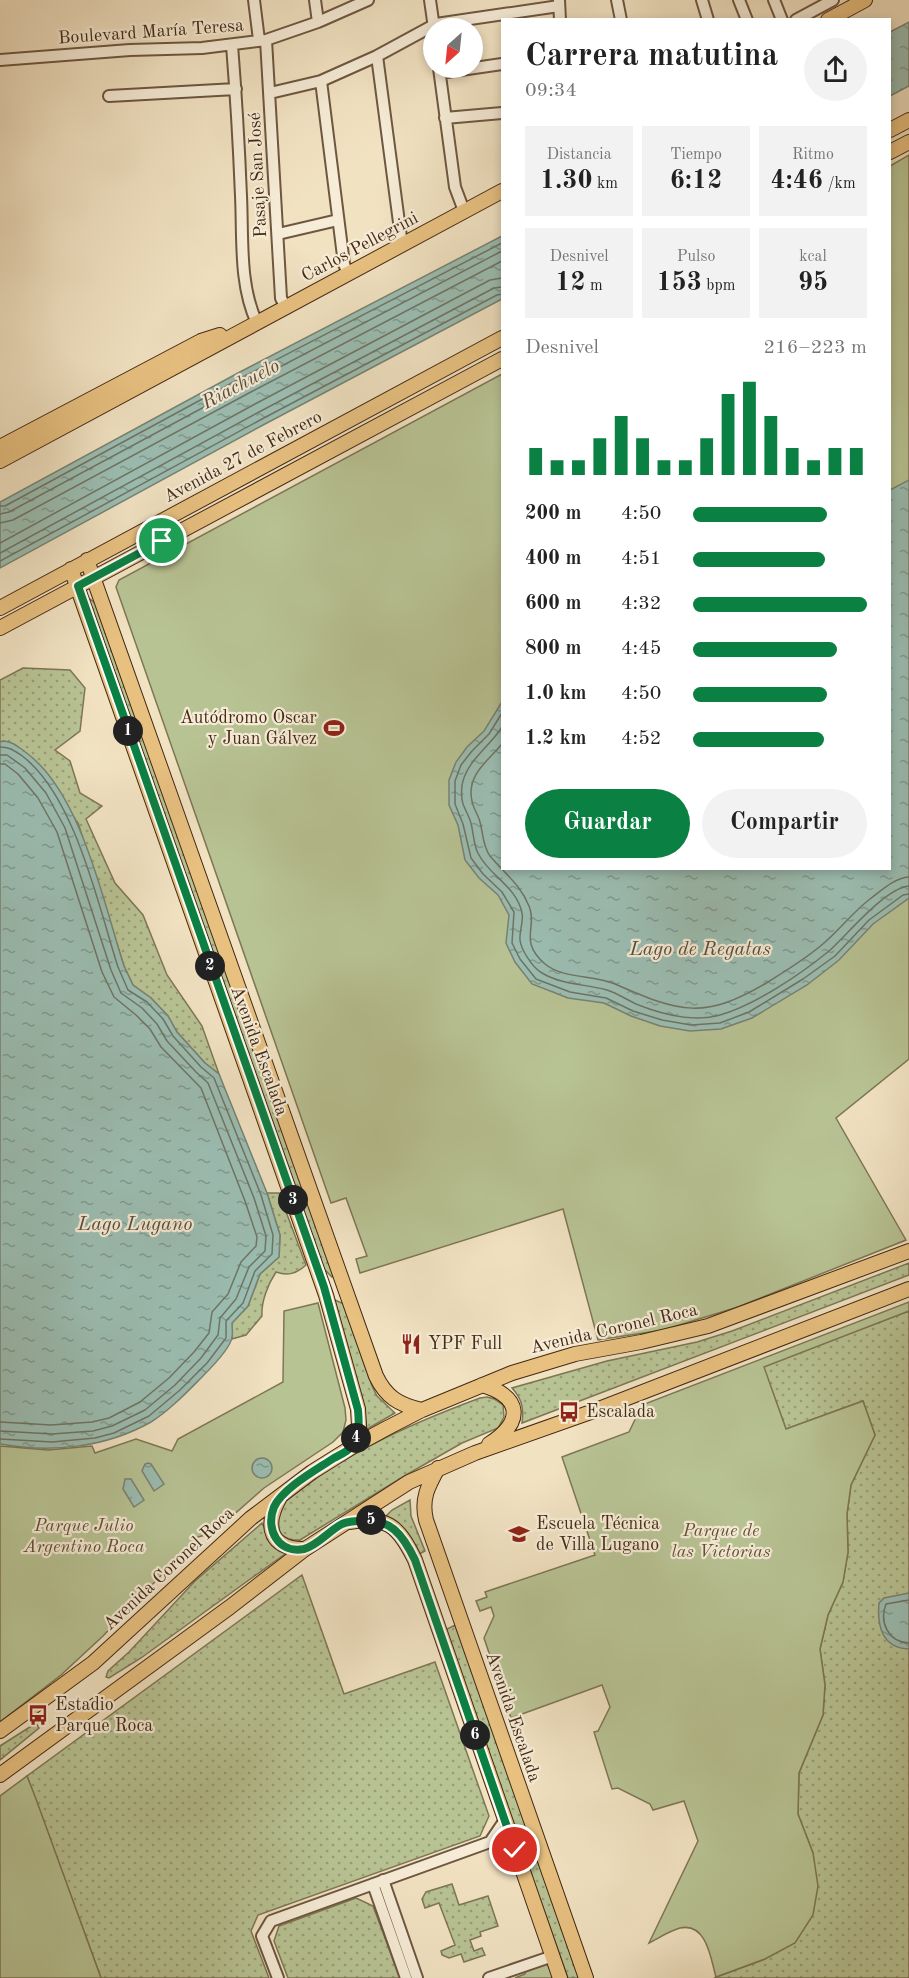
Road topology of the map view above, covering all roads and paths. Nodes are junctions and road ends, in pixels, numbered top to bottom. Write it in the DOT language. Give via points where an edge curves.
graph roads {
  1 [pos="254,0"];
  2 [pos="315,0"];
  3 [pos="368,0"];
  4 [pos="430,0"];
  5 [pos="618,0"];
  6 [pos="702,0"];
  7 [pos="739,0"];
  8 [pos="774,0"];
  9 [pos="833,0"];
  10 [pos="853,0"];
  11 [pos="864,0"];
  12 [pos="559,3"];
  13 [pos="834,16"];
  14 [pos="432,18"];
  15 [pos="480,18"];
  16 [pos="560,18"];
  17 [pos="621,18"];
  18 [pos="707,18"];
  19 [pos="746,18"];
  20 [pos="781,18"];
  21 [pos="800,18"];
  22 [pos="318,22"];
  23 [pos="423,32"];
  24 [pos="262,40"];
  25 [pos="232,45"];
  26 [pos="377,56"];
  27 [pos="0,60"];
  28 [pos="501,64"];
  29 [pos="483,66"];
  30 [pos="440,78"];
  31 [pos="321,81"];
  32 [pos="236,89"];
  33 [pos="270,93"];
  34 [pos="109,96"];
  35 [pos="501,112"];
  36 [pos="445,118"];
  37 [pos="909,120"];
  38 [pos="891,129"];
  39 [pos="909,141"];
  40 [pos="891,151"];
  41 [pos="501,192"];
  42 [pos="464,212"];
  43 [pos="338,220"];
  44 [pos="278,234"];
  45 [pos="402,245"];
  46 [pos="348,274"];
  47 [pos="286,308"];
  48 [pos="257,323"];
  49 [pos="234,335"];
  50 [pos="501,339"];
  51 [pos="501,360"];
  52 [pos="0,447"];
  53 [pos="0,461"];
  54 [pos="87,560"];
  55 [pos="71,569"];
  56 [pos="93,578"];
  57 [pos="78,586"];
  58 [pos="0,608"];
  59 [pos="0,628"];
  60 [pos="909,1251"];
  61 [pos="909,1289"];
  62 [pos="345,1290"];
  63 [pos="326,1295"];
  64 [pos="482,1385"];
  65 [pos="422,1410"];
  66 [pos="352,1447"];
  67 [pos="475,1453"];
  68 [pos="438,1468"];
  69 [pos="279,1497"];
  70 [pos="344,1523"];
  71 [pos="305,1549"];
  72 [pos="416,1564"];
  73 [pos="453,1600"];
  74 [pos="458,1615"];
  75 [pos="0,1731"];
  76 [pos="0,1775"];
  77 [pos="505,1820"];
  78 [pos="490,1842"];
  79 [pos="515,1850"];
  80 [pos="378,1882"];
  81 [pos="552,1956"];
  82 [pos="278,1978"];
  83 [pos="406,1978"];
  84 [pos="417,1978"];
  85 [pos="489,1978"];
  86 [pos="560,1978"];
  87 [pos="586,1978"];
  1 -- 24 [label="street, Pasaje San José"];
  2 -- 22 [label="street"];
  3 -- 22 [label="street, Boulevard María Teresa"];
  4 -- 14 [label="street"];
  5 -- 17 [label="street"];
  6 -- 18 [label="street"];
  7 -- 19 [label="street"];
  8 -- 20 [label="street"];
  9 -- 21 [label="street"];
  10 -- 13 [label="main road"];
  11 -- 13 [label="main road"];
  12 -- 15 [label="street"];
  12 -- 16 [label="street"];
  22 -- 24 [label="street, Boulevard María Teresa"];
  23 -- 26 [label="street"];
  24 -- 25 [label="street, Boulevard María Teresa"];
  24 -- 33 [label="street, Pasaje San José"];
  25 -- 27 [label="street, Boulevard María Teresa"];
  25 -- 32 [label="street"];
  26 -- 31 [label="street"];
  26 -- 45 [label="street"];
  28 -- 29 [label="street"];
  30 -- 36 [label="street"];
  31 -- 33 [label="street"];
  31 -- 43 [label="street"];
  32 -- 34 [label="street"];
  32 -- 48 [label="street" via="243,246 248,301"];
  33 -- 44 [label="street, Pasaje San José"];
  35 -- 36 [label="street"];
  36 -- 42 [label="street" via="454,187"];
  37 -- 38 [label="main road"];
  39 -- 40 [label="main road"];
  41 -- 42 [label="main road, Carlos Pellegrini"];
  42 -- 45 [label="main road, Carlos Pellegrini"];
  43 -- 44 [label="street"];
  43 -- 46 [label="street"];
  44 -- 47 [label="street, Pasaje San José" via="281,298"];
  45 -- 46 [label="main road, Carlos Pellegrini"];
  46 -- 47 [label="main road, Carlos Pellegrini"];
  47 -- 48 [label="main road, Carlos Pellegrini"];
  48 -- 49 [label="main road, Carlos Pellegrini"];
  49 -- 52 [label="main road, Carlos Pellegrini" via="201,341"];
  49 -- 53 [label="main road, Carlos Pellegrini"];
  50 -- 54 [label="main road, Avenida 27 de Febrero"];
  51 -- 56 [label="main road, Avenida 27 de Febrero"];
  54 -- 55 [label="main road, Avenida 27 de Febrero"];
  54 -- 56 [label="main road, Avenida Escalada"];
  55 -- 57 [label="main road, Avenida Escalada"];
  55 -- 58 [label="main road, Avenida 27 de Febrero"];
  56 -- 57 [label="main road, Avenida 27 de Febrero"];
  56 -- 62 [label="main road, Avenida Escalada"];
  57 -- 59 [label="main road, Avenida 27 de Febrero"];
  57 -- 63 [label="main road, Avenida Escalada"];
  60 -- 64 [label="main road, Avenida Coronel Roca" via="708,1326 549,1361"];
  61 -- 67 [label="main road"];
  62 -- 63 [label="main road"];
  62 -- 65 [label="main road, Avenida Escalada" via="382,1387 391,1399"];
  63 -- 66 [label="main road, Avenida Escalada" via="358,1410 359,1426"];
  64 -- 65 [label="main road, Avenida Coronel Roca"];
  64 -- 67 [label="main road" via="505,1395 514,1415 501,1436"];
  65 -- 66 [label="main road, Avenida Coronel Roca"];
  66 -- 69 [label="main road, Avenida Coronel Roca"];
  67 -- 68 [label="main road"];
  68 -- 70 [label="main road"];
  68 -- 73 [label="main road, Avenida Escalada" via="425,1495 424,1511"];
  69 -- 71 [label="main road" via="271,1518 273,1535 293,1549"];
  69 -- 75 [label="main road, Avenida Coronel Roca" via="227,1538 93,1663"];
  70 -- 71 [label="main road"];
  70 -- 72 [label="main road" via="377,1519 388,1525 403,1539"];
  71 -- 76 [label="main road"];
  72 -- 73 [label="main road" via="425,1556 432,1558 444,1592"];
  72 -- 74 [label="main road" via="427,1577 441,1612 447,1617"];
  72 -- 77 [label="main road"];
  73 -- 74 [label="main road, Avenida Escalada"];
  74 -- 87 [label="main road, Avenida Escalada"];
  77 -- 78 [label="street"];
  77 -- 79 [label="main road"];
  78 -- 79 [label="street"];
  78 -- 80 [label="street"];
  79 -- 81 [label="main road"];
  80 -- 82 [label="street" via="271,1921 262,1935"];
  80 -- 83 [label="street"];
  80 -- 84 [label="street"];
  81 -- 85 [label="street"];
  81 -- 86 [label="main road"];
}
